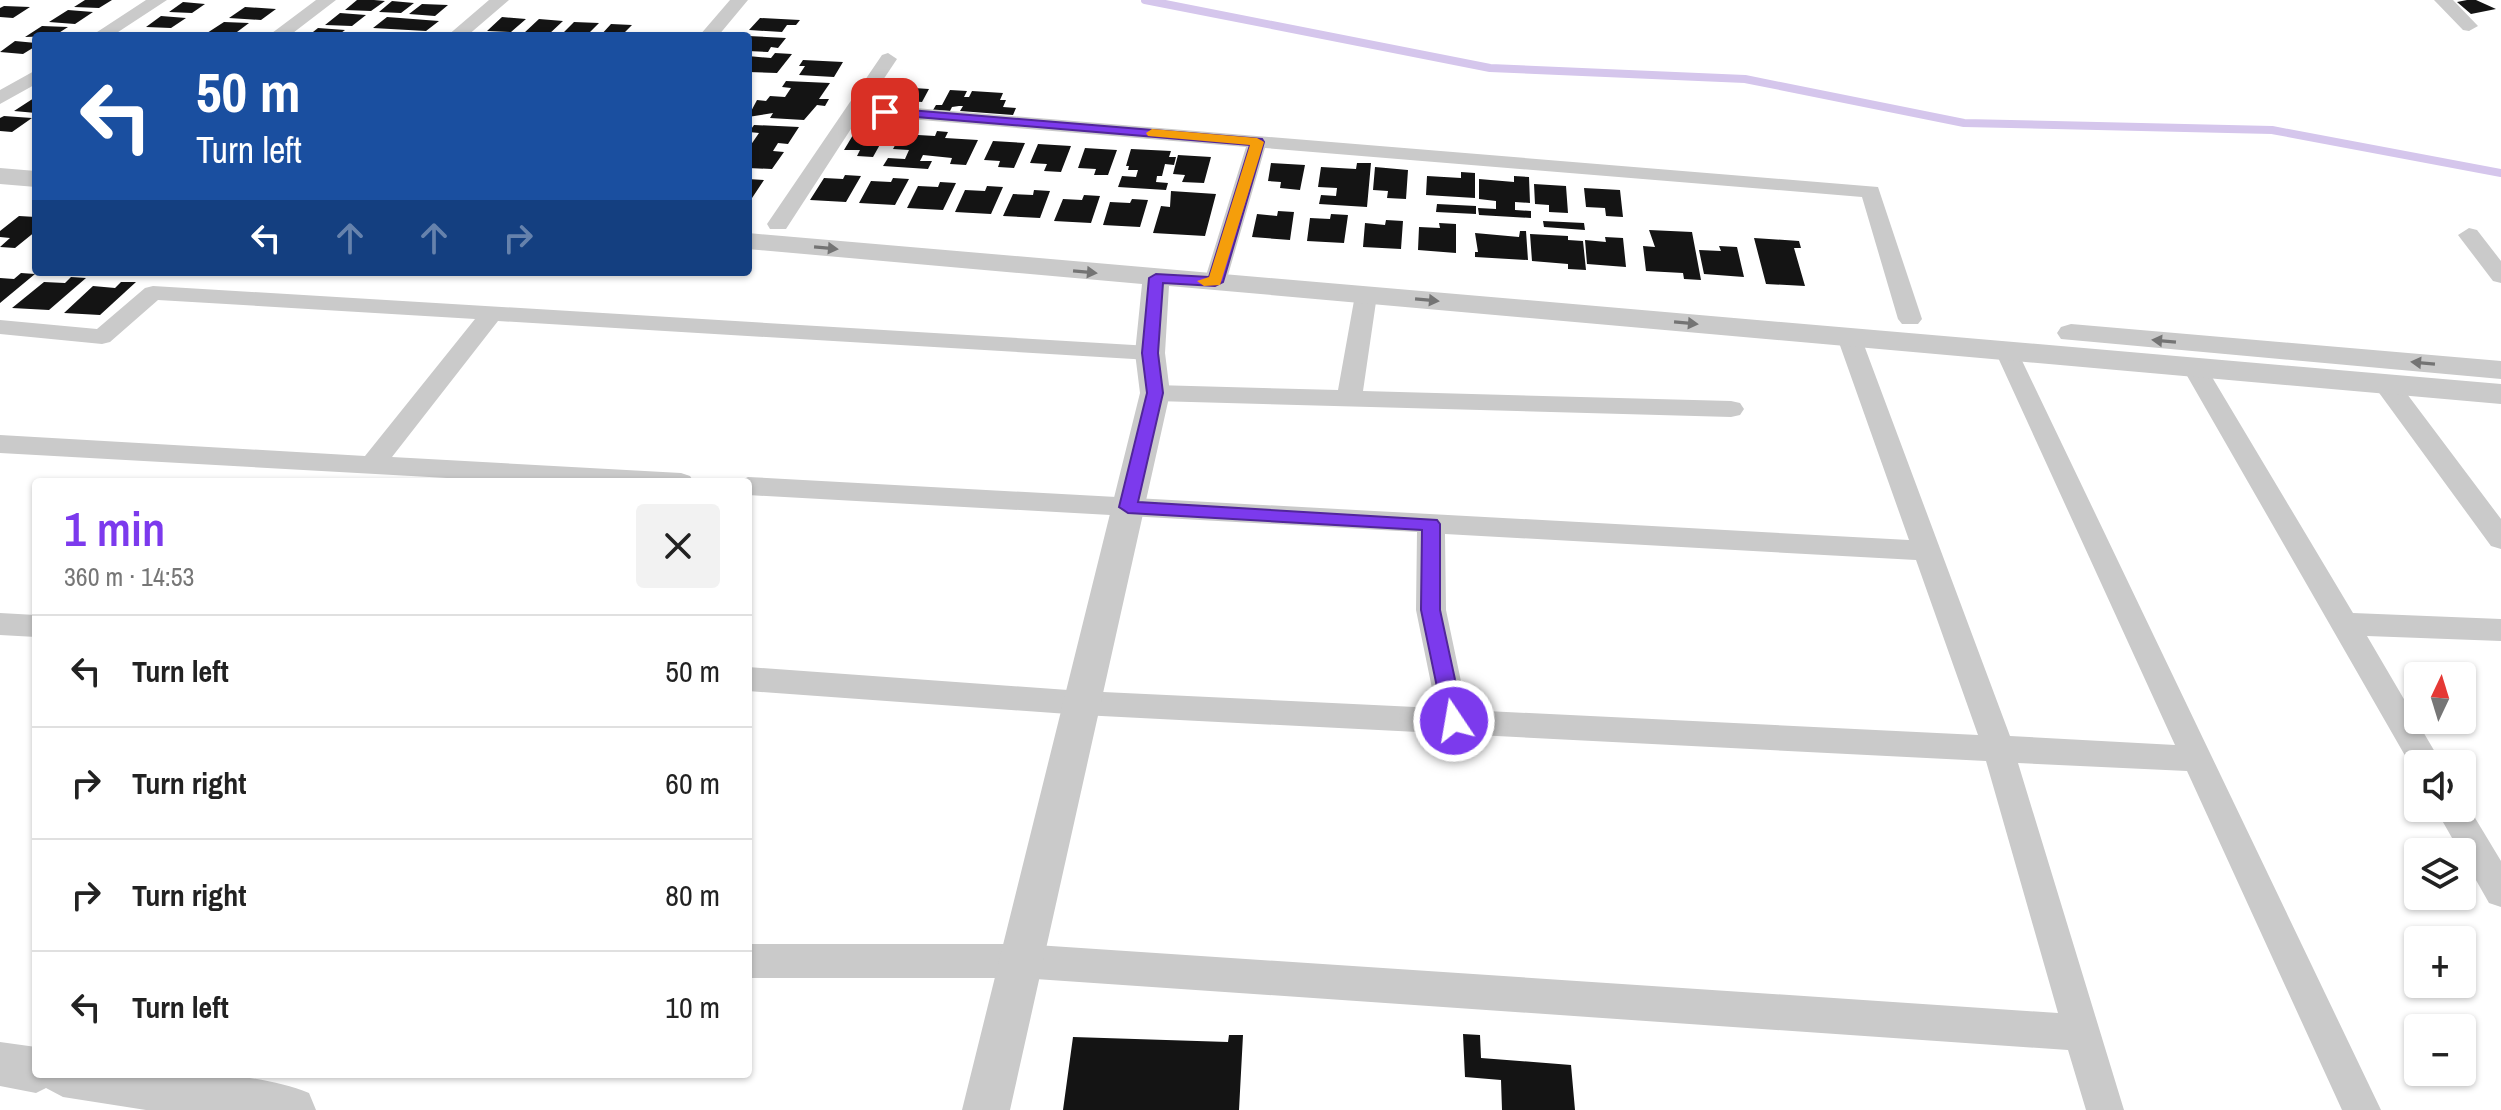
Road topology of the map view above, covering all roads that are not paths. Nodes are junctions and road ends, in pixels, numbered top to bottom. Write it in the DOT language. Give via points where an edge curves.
graph roads {
  1 [pos="158,0"];
  2 [pos="327,0"];
  3 [pos="500,0"];
  4 [pos="739,0"];
  5 [pos="2443,0"];
  6 [pos="2469,26"];
  7 [pos="106,32"];
  8 [pos="283,32"];
  9 [pos="461,32"];
  10 [pos="711,32"];
  11 [pos="888,59"];
  12 [pos="32,78"];
  13 [pos="0,98"];
  14 [pos="854,109"];
  15 [pos="1257,142"];
  16 [pos="0,156"];
  17 [pos="32,159"];
  18 [pos="0,176"];
  19 [pos="32,179"];
  20 [pos="752,221"];
  21 [pos="778,224"];
  22 [pos="2501,237"];
  23 [pos="752,241"];
  24 [pos="1218,271"];
  25 [pos="2501,276"];
  26 [pos="1156,278"];
  27 [pos="1366,295"];
  28 [pos="492,313"];
  29 [pos="1910,319"];
  30 [pos="0,327"];
  31 [pos="1849,337"];
  32 [pos="2007,351"];
  33 [pos="1150,353"];
  34 [pos="2194,367"];
  35 [pos="2501,370"];
  36 [pos="2386,384"];
  37 [pos="1155,393"];
  38 [pos="2501,394"];
  39 [pos="1349,398"];
  40 [pos="1731,409"];
  41 [pos="0,444"];
  42 [pos="372,465"];
  43 [pos="548,478"];
  44 [pos="752,486"];
  45 [pos="1128,507"];
  46 [pos="1431,524"];
  47 [pos="2501,539"];
  48 [pos="1928,551"];
  49 [pos="0,624"];
  50 [pos="2343,624"];
  51 [pos="32,626"];
  52 [pos="2501,630"];
  53 [pos="752,679"];
  54 [pos="1082,703"];
  55 [pos="1454,721"];
  56 [pos="1998,748"];
  57 [pos="2418,750"];
  58 [pos="2200,759"];
  59 [pos="2459,822"];
  60 [pos="2501,892"];
  61 [pos="752,961"];
  62 [pos="1021,961"];
  63 [pos="2083,1033"];
  64 [pos="0,1064"];
  65 [pos="32,1069"];
  66 [pos="90,1078"];
  67 [pos="183,1092"];
  68 [pos="292,1110"];
  69 [pos="986,1110"];
  70 [pos="2105,1110"];
  71 [pos="2362,1110"];
  1 -- 7 [label="street"];
  2 -- 8 [label="street"];
  3 -- 9 [label="street"];
  4 -- 10 [label="street"];
  5 -- 6 [label="street"];
  11 -- 14 [label="street"];
  12 -- 13 [label="street"];
  14 -- 15 [label="street"];
  14 -- 21 [label="street"];
  15 -- 24 [label="street"];
  15 -- 29 [label="street" via="1871,191"];
  16 -- 17 [label="street"];
  18 -- 19 [label="street"];
  20 -- 21 [label="street"];
  21 -- 24 [label="street"];
  22 -- 25 [label="street" via="2469,235"];
  23 -- 26 [label="street, one-way"];
  24 -- 26 [label="street"];
  24 -- 27 [label="street"];
  24 -- 29 [label="street"];
  26 -- 33 [label="street"];
  27 -- 31 [label="street, one-way"];
  27 -- 39 [label="street"];
  28 -- 30 [label="street" via="153,293 102,337"];
  28 -- 33 [label="street"];
  28 -- 42 [label="street"];
  35 -- 29 [label="street, one-way"];
  31 -- 32 [label="street"];
  31 -- 48 [label="street"];
  32 -- 34 [label="street"];
  32 -- 58 [label="street"];
  33 -- 37 [label="street"];
  34 -- 36 [label="street"];
  34 -- 50 [label="street"];
  36 -- 38 [label="street"];
  36 -- 47 [label="street"];
  37 -- 39 [label="street"];
  37 -- 45 [label="street"];
  39 -- 40 [label="street"];
  41 -- 42 [label="street"];
  42 -- 43 [label="street"];
  44 -- 45 [label="street"];
  45 -- 46 [label="street"];
  45 -- 54 [label="street"];
  46 -- 48 [label="street"];
  46 -- 55 [label="street" via="1431,610"];
  48 -- 56 [label="street"];
  49 -- 51 [label="street"];
  50 -- 52 [label="street"];
  50 -- 57 [label="street"];
  53 -- 54 [label="street"];
  54 -- 55 [label="street"];
  54 -- 62 [label="street"];
  55 -- 56 [label="street"];
  56 -- 58 [label="street"];
  56 -- 63 [label="street"];
  58 -- 71 [label="street"];
  59 -- 60 [label="street"];
  61 -- 62 [label="street"];
  62 -- 63 [label="street"];
  62 -- 69 [label="street"];
  63 -- 70 [label="street"];
  64 -- 65 [label="street"];
  66 -- 67 [label="street"];
  67 -- 68 [label="street"];
}
